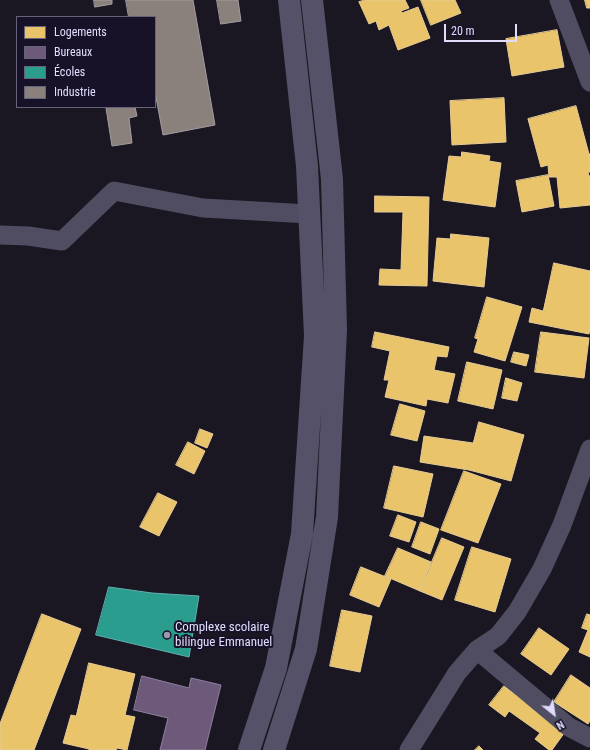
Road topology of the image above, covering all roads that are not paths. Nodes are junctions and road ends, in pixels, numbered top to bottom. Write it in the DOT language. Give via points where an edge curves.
graph roads {
  1 [pos="289,0"];
  2 [pos="312,0"];
  3 [pos="559,0"];
  4 [pos="590,82"];
  5 [pos="309,214"];
  6 [pos="0,235"];
  7 [pos="590,449"];
  8 [pos="477,650"];
  9 [pos="590,738"];
  10 [pos="249,750"];
  11 [pos="274,750"];
  12 [pos="409,750"];
  1 -- 5 [label="main road" via="307,166"];
  2 -- 11 [label="main road" via="332,179 336,338 327,518 306,649"];
  3 -- 4 [label="street"];
  5 -- 6 [label="street" via="203,208 114,191 62,241"];
  5 -- 10 [label="main road" via="315,336 302,534 276,668"];
  7 -- 8 [label="street" via="562,525 542,569 517,612 498,636"];
  8 -- 9 [label="street" via="569,727"];
  8 -- 12 [label="street" via="457,673"];
}
